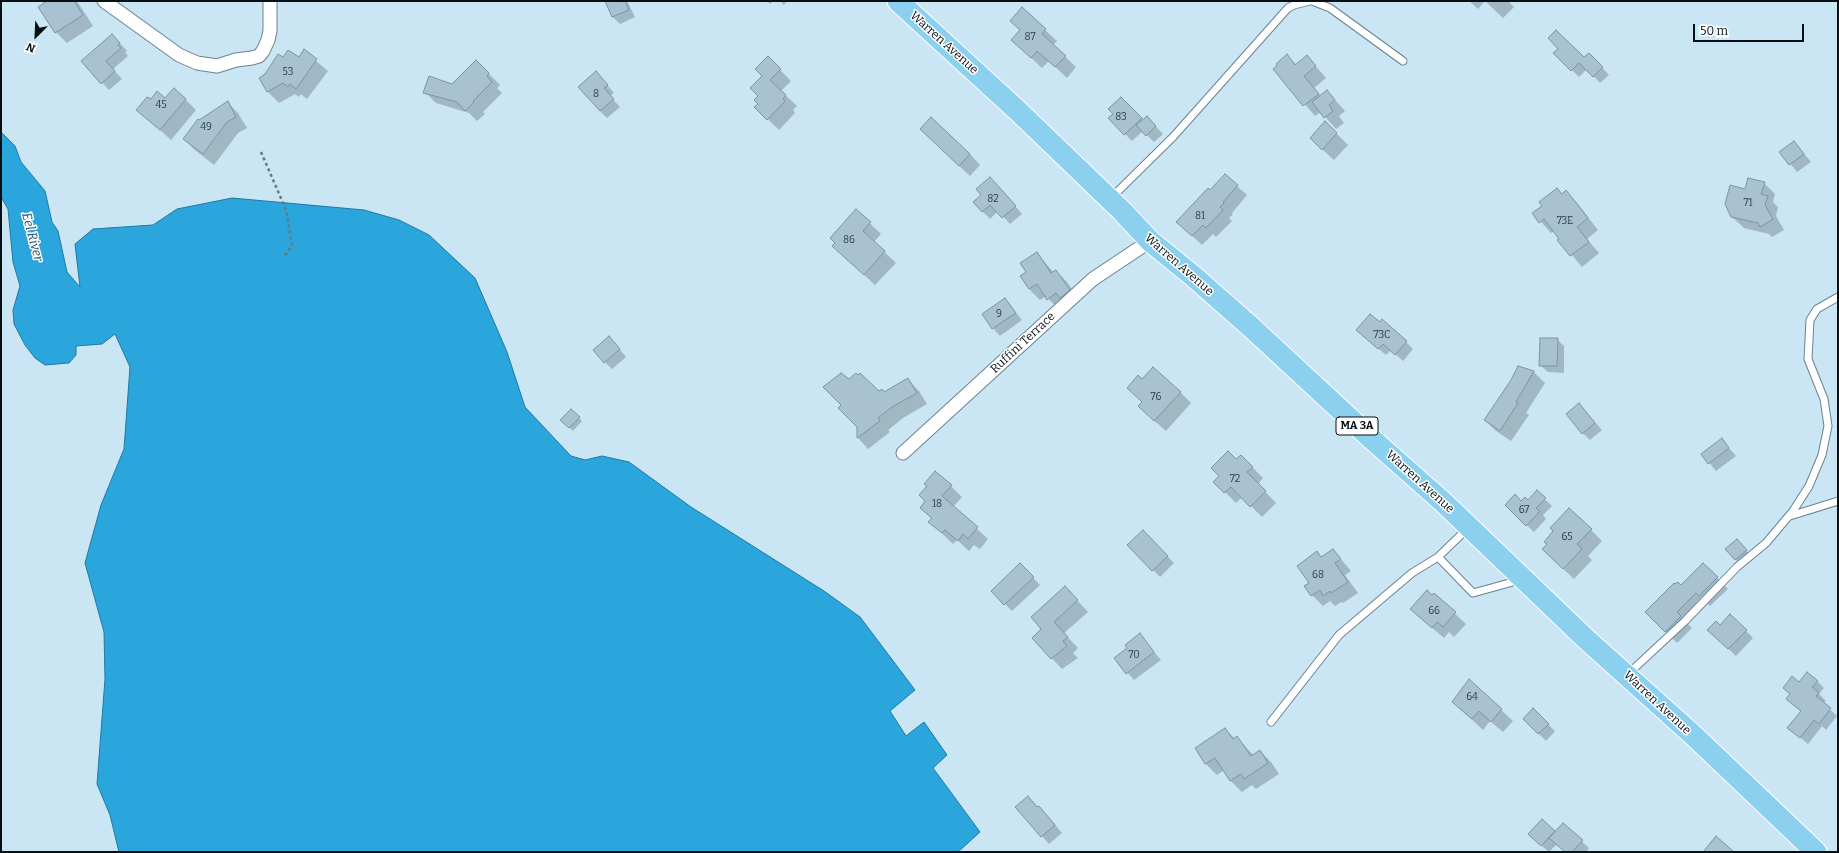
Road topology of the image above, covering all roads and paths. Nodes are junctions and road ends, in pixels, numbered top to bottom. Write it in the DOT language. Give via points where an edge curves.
graph roads {
  1 [pos="104,1"];
  2 [pos="270,1"];
  3 [pos="898,1"];
  4 [pos="1311,1"];
  5 [pos="1403,61"];
  6 [pos="261,152"];
  7 [pos="1110,199"];
  8 [pos="1150,241"];
  9 [pos="285,256"];
  10 [pos="1838,297"];
  11 [pos="903,453"];
  12 [pos="1838,501"];
  13 [pos="1790,516"];
  14 [pos="1470,527"];
  15 [pos="1438,557"];
  16 [pos="1524,579"];
  17 [pos="1627,675"];
  18 [pos="1271,722"];
  19 [pos="1816,852"];
  1 -- 2 [label="street" via="179,55 197,64 217,66 260,56 270,31"];
  3 -- 7 [label="main road, Warren Avenue / MA 3A"];
  4 -- 5 [label="lane" via="1330,8"];
  4 -- 7 [label="lane" via="1288,8 1173,137"];
  6 -- 9 [label="path" via="286,210 292,245"];
  7 -- 8 [label="main road, Warren Avenue / MA 3A"];
  8 -- 11 [label="street, Ruffini Terrace" via="1093,279"];
  8 -- 14 [label="main road, Warren Avenue / MA 3A" via="1194,276"];
  10 -- 13 [label="lane" via="1817,309 1810,320 1808,359 1824,398 1827,436 1817,470"];
  12 -- 13 [label="lane"];
  13 -- 17 [label="lane" via="1766,543 1737,567 1675,631"];
  14 -- 15 [label="lane"];
  14 -- 16 [label="main road, Warren Avenue / MA 3A"];
  15 -- 16 [label="lane" via="1473,593"];
  15 -- 18 [label="lane" via="1412,573 1339,635"];
  16 -- 17 [label="main road, Warren Avenue / MA 3A"];
  17 -- 19 [label="main road, Warren Avenue / MA 3A"];
}
